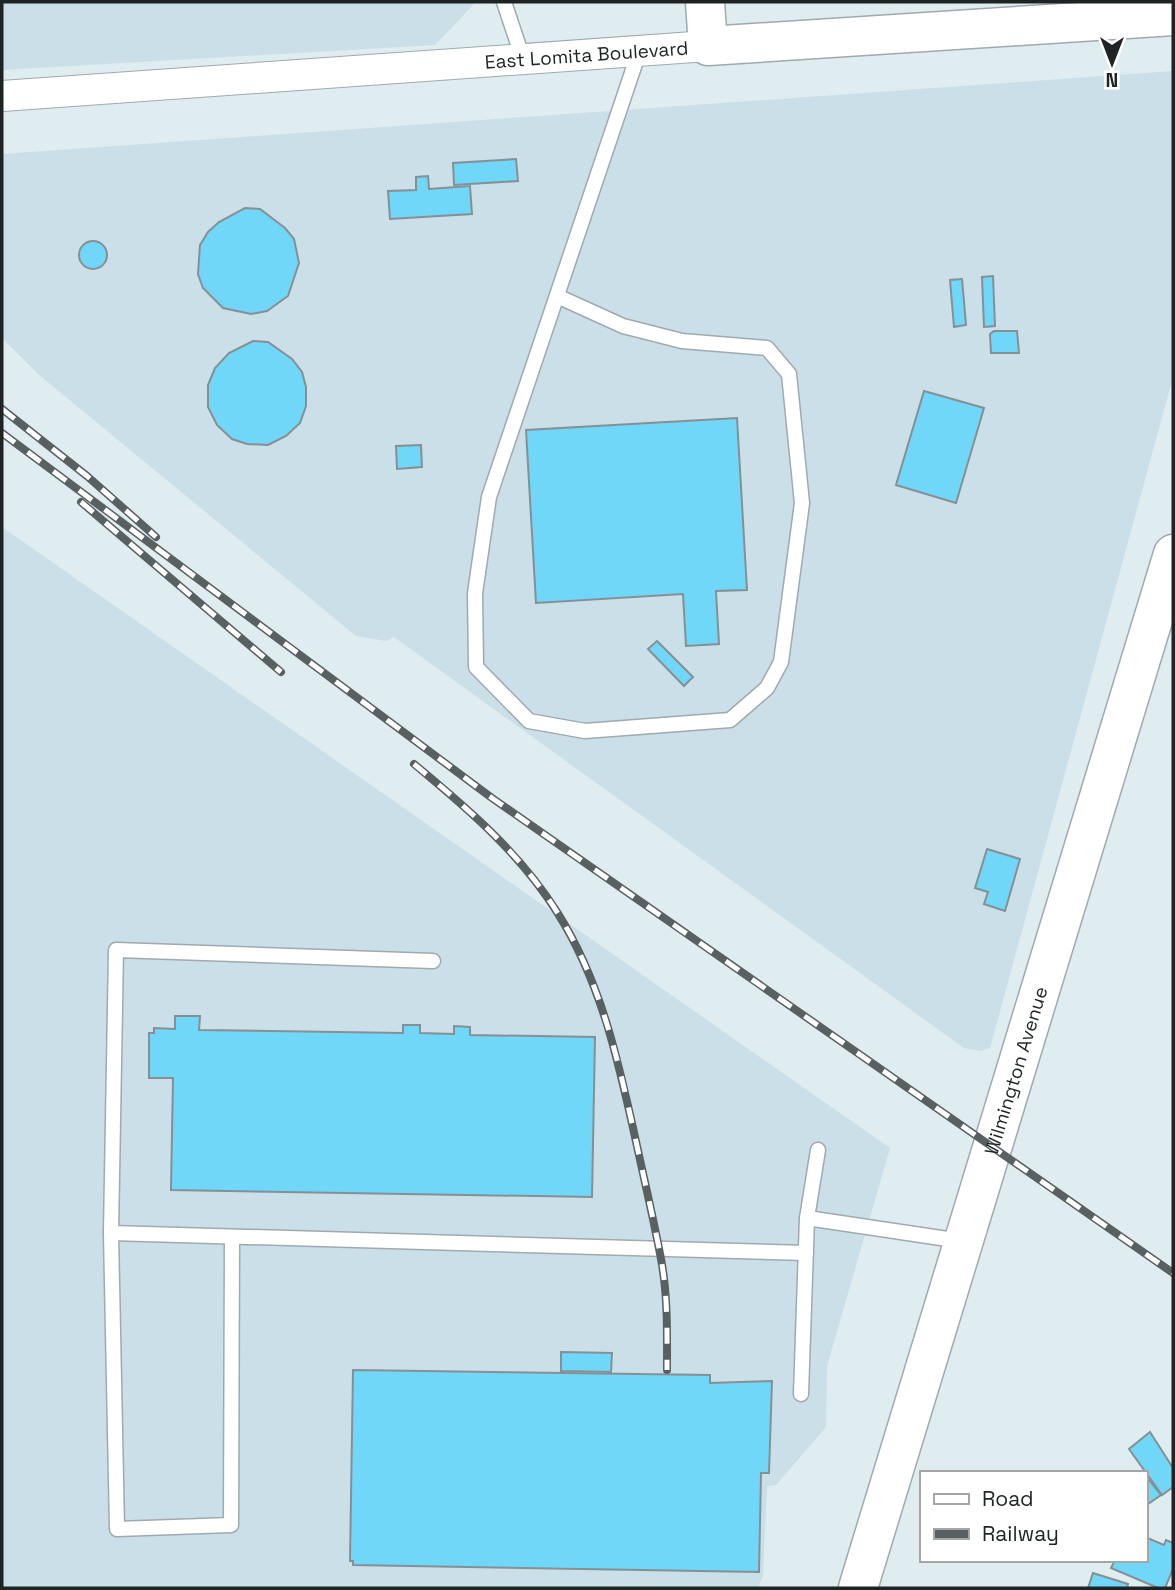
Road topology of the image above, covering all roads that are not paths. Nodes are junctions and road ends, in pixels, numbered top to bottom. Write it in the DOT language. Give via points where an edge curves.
graph roads {
  1 [pos="505,2"];
  2 [pos="705,2"];
  3 [pos="1173,16"];
  4 [pos="708,46"];
  5 [pos="639,52"];
  6 [pos="523,59"];
  7 [pos="2,96"];
  8 [pos="557,296"];
  9 [pos="1173,554"];
  10 [pos="433,961"];
  11 [pos="818,1150"];
  12 [pos="807,1219"];
  13 [pos="111,1233"];
  14 [pos="232,1237"];
  15 [pos="963,1241"];
  16 [pos="806,1253"];
  17 [pos="801,1394"];
  18 [pos="858,1588"];
  1 -- 6 [label="lane"];
  2 -- 4 [label="main road"];
  3 -- 4 [label="main road, East Lomita Boulevard"];
  4 -- 5 [label="street, East Lomita Boulevard"];
  5 -- 6 [label="street, East Lomita Boulevard"];
  5 -- 8 [label="lane"];
  6 -- 7 [label="street, East Lomita Boulevard"];
  8 -- 8 [label="lane" via="489,497 475,593 476,667 529,721 585,731 730,720 767,688 780,662 802,503 789,374 767,348 681,341 623,326"];
  9 -- 15 [label="main road, Wilmington Avenue"];
  10 -- 13 [label="lane" via="116,950"];
  11 -- 12 [label="lane"];
  12 -- 15 [label="lane"];
  12 -- 16 [label="lane"];
  13 -- 14 [label="lane"];
  13 -- 14 [label="lane" via="117,1529 231,1525"];
  14 -- 16 [label="lane"];
  15 -- 18 [label="main road, Wilmington Avenue"];
  16 -- 17 [label="lane"];
}
